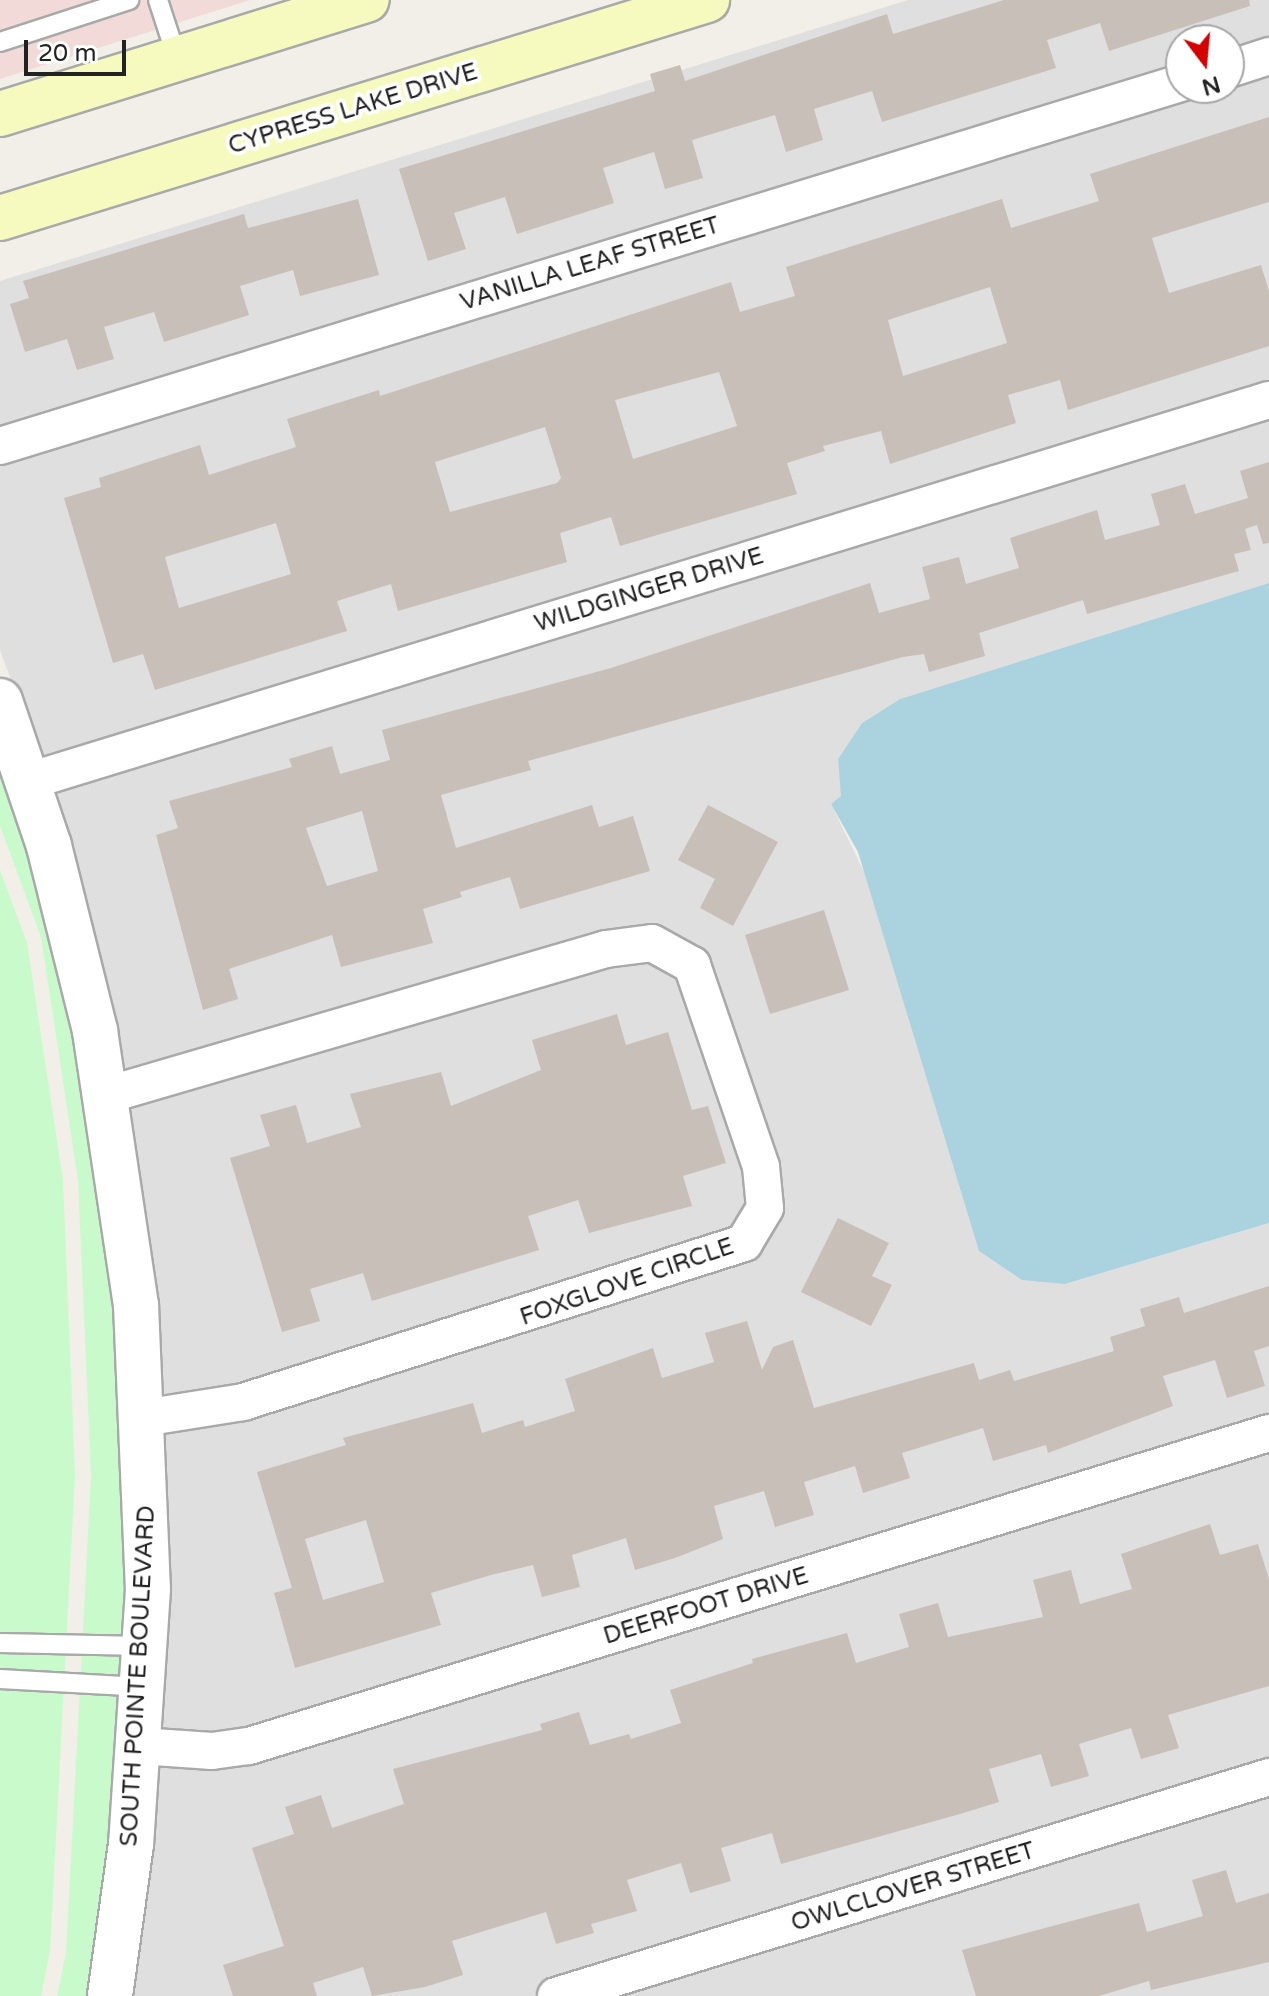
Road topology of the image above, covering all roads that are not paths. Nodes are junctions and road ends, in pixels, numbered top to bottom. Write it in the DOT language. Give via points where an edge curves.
graph roads {
  1 [pos="129,0"];
  2 [pos="158,0"];
  3 [pos="367,0"];
  4 [pos="692,2"];
  5 [pos="0,42"];
  6 [pos="1269,56"];
  7 [pos="177,58"];
  8 [pos="1245,64"];
  9 [pos="1165,88"];
  10 [pos="0,114"];
  11 [pos="0,218"];
  12 [pos="1269,400"];
  13 [pos="0,446"];
  14 [pos="0,701"];
  15 [pos="29,781"];
  16 [pos="107,1095"];
  17 [pos="143,1418"];
  18 [pos="1269,1433"];
  19 [pos="0,1643"];
  20 [pos="143,1667"];
  21 [pos="0,1679"];
  22 [pos="140,1746"];
  23 [pos="1269,1777"];
  24 [pos="110,1996"];
  25 [pos="556,1996"];
  1 -- 5 [label="lane"];
  2 -- 7 [label="lane"];
  3 -- 7 [label="main road"];
  4 -- 11 [label="main road, CYPRESS LAKE DRIVE"];
  6 -- 8 [label="street"];
  7 -- 10 [label="main road"];
  9 -- 13 [label="street, VANILLA LEAF STREET"];
  12 -- 15 [label="street, WILDGINGER DRIVE"];
  14 -- 15 [label="street, SOUTH POINTE BOULEVARD"];
  15 -- 16 [label="street, SOUTH POINTE BOULEVARD" via="72,931"];
  16 -- 17 [label="street, SOUTH POINTE BOULEVARD" via="131,1258"];
  16 -- 17 [label="street, FOXGLOVE CIRCLE" via="606,949 652,943 692,965 761,1167 765,1208 744,1243 243,1402"];
  17 -- 20 [label="street, SOUTH POINTE BOULEVARD"];
  18 -- 22 [label="street, DEERFOOT DRIVE" via="249,1746 212,1751"];
  19 -- 20 [label="lane"];
  20 -- 21 [label="lane"];
  20 -- 22 [label="street, SOUTH POINTE BOULEVARD"];
  22 -- 24 [label="street, SOUTH POINTE BOULEVARD"];
  23 -- 25 [label="street, OWLCLOVER STREET"];
}
